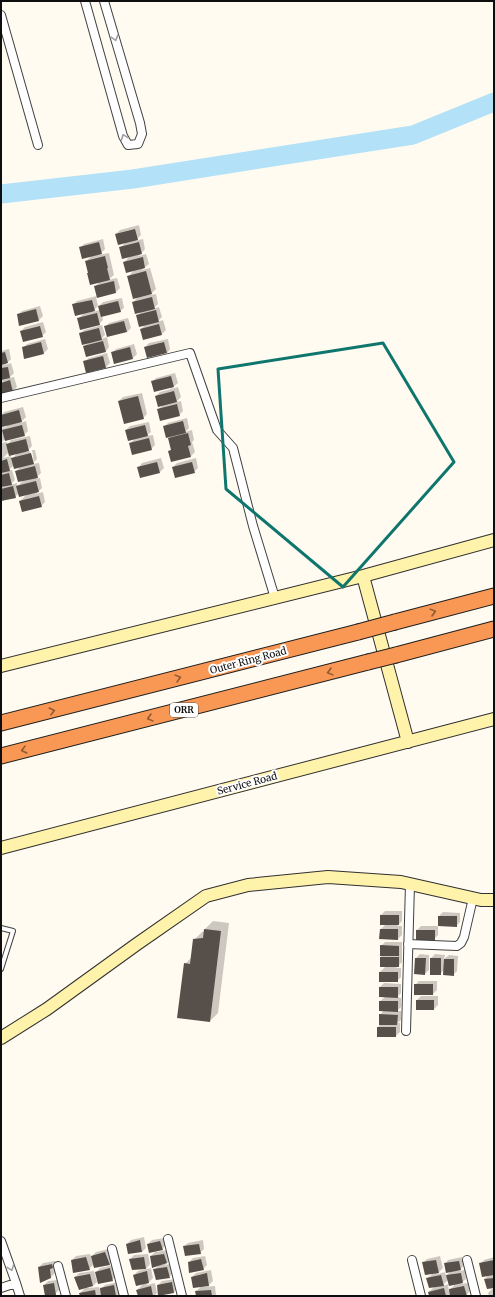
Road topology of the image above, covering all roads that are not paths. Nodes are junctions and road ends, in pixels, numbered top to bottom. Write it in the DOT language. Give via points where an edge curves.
graph roads {
  1 [pos="85,1"];
  2 [pos="104,1"];
  3 [pos="1,15"];
  4 [pos="38,145"];
  5 [pos="1,398"];
  6 [pos="494,540"];
  7 [pos="363,576"];
  8 [pos="494,596"];
  9 [pos="274,598"];
  10 [pos="494,629"];
  11 [pos="1,666"];
  12 [pos="494,719"];
  13 [pos="1,723"];
  14 [pos="408,742"];
  15 [pos="1,756"];
  16 [pos="1,848"];
  17 [pos="410,884"];
  18 [pos="472,898"];
  19 [pos="494,900"];
  20 [pos="1,928"];
  21 [pos="408,944"];
  22 [pos="2,967"];
  23 [pos="406,1031"];
  24 [pos="1,1038"];
  25 [pos="168,1239"];
  26 [pos="1,1241"];
  27 [pos="112,1248"];
  28 [pos="412,1260"];
  29 [pos="467,1260"];
  30 [pos="58,1266"];
  31 [pos="16,1283"];
  32 [pos="1,1288"];
  33 [pos="20,1296"];
  34 [pos="66,1296"];
  35 [pos="124,1296"];
  36 [pos="182,1296"];
  37 [pos="421,1296"];
  38 [pos="476,1296"];
  2 -- 1 [label="street, one-way" via="140,123 142,134 138,144 128,145 123,136"];
  3 -- 4 [label="street"];
  5 -- 9 [label="street" via="190,353 217,430 233,448"];
  6 -- 7 [label="main road"];
  7 -- 9 [label="main road"];
  7 -- 14 [label="main road"];
  13 -- 8 [label="highway, Outer Ring Road, one-way, bridge"];
  9 -- 11 [label="main road"];
  10 -- 15 [label="highway, ORR, one-way, bridge"];
  12 -- 14 [label="main road, Service Road"];
  14 -- 16 [label="main road, Service Road"];
  17 -- 18 [label="main road"];
  17 -- 21 [label="street"];
  17 -- 24 [label="main road" via="328,877 248,885 206,896 47,1009"];
  18 -- 19 [label="main road"];
  18 -- 21 [label="street" via="461,943 456,946"];
  20 -- 22 [label="lane" via="13,931"];
  21 -- 23 [label="street"];
  25 -- 36 [label="street"];
  26 -- 31 [label="street, one-way"];
  27 -- 35 [label="street"];
  28 -- 37 [label="street"];
  29 -- 38 [label="street"];
  30 -- 34 [label="street"];
  31 -- 32 [label="street"];
  31 -- 33 [label="street"];
}
